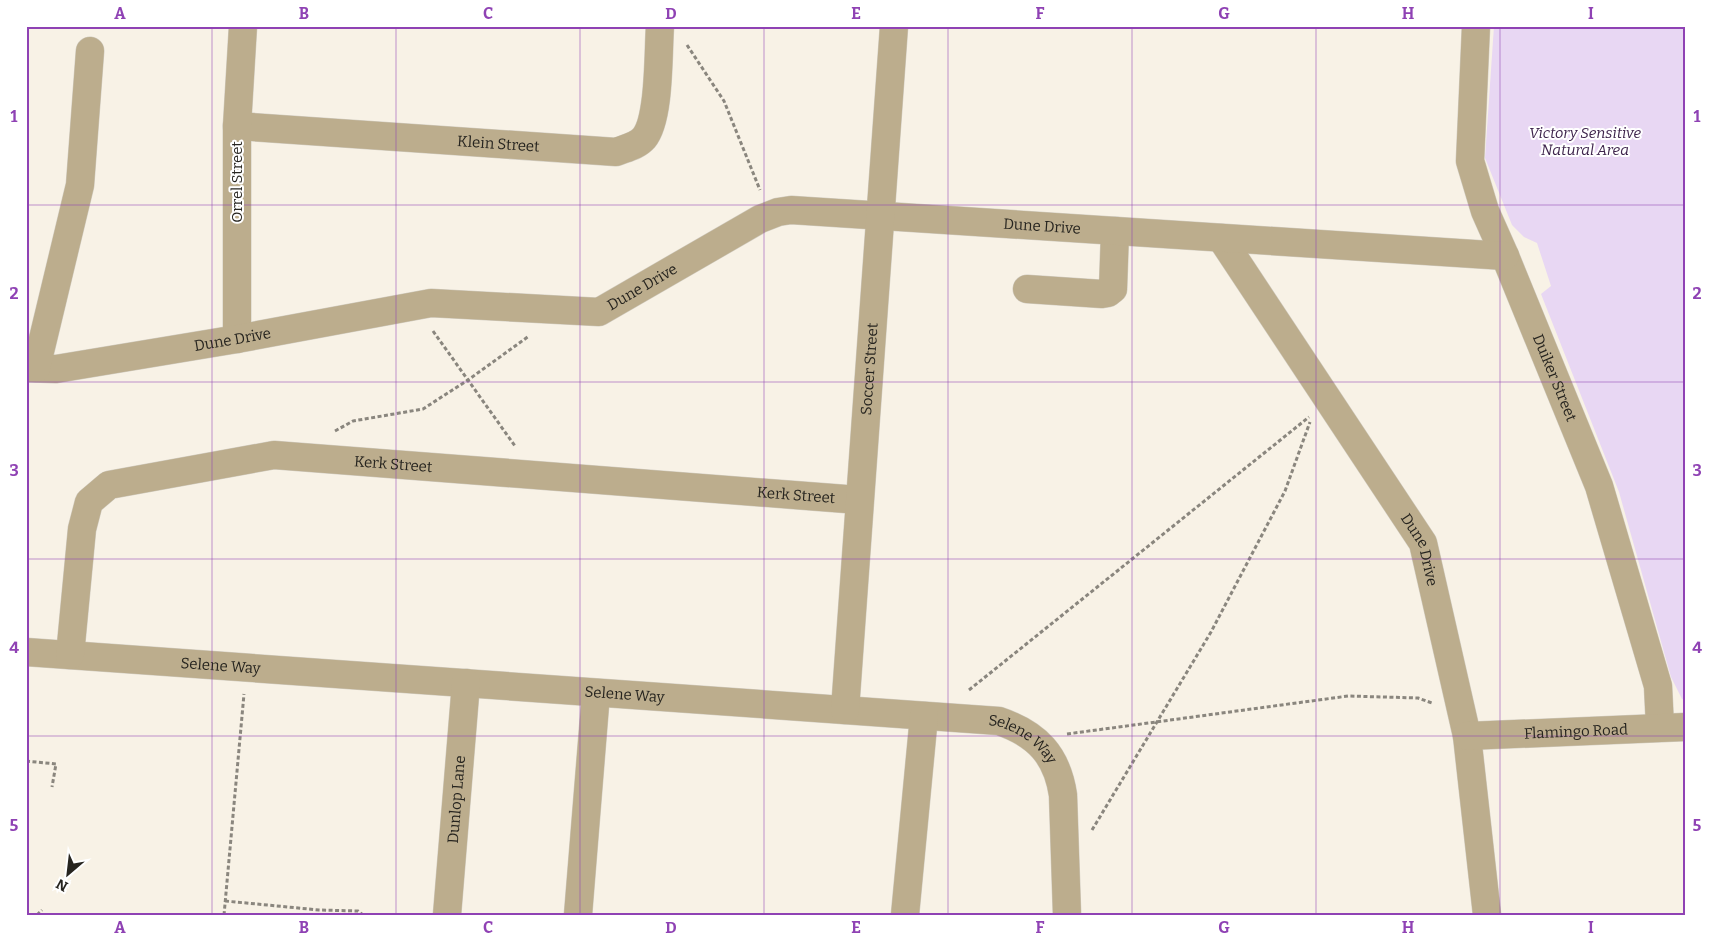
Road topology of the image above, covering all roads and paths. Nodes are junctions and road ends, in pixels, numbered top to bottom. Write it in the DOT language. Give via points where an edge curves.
graph roads {
  1 [pos="243,26"];
  2 [pos="894,26"];
  3 [pos="1476,26"];
  4 [pos="660,28"];
  5 [pos="90,51"];
  6 [pos="237,126"];
  7 [pos="768,215"];
  8 [pos="881,216"];
  9 [pos="1115,231"];
  10 [pos="1221,238"];
  11 [pos="1505,256"];
  12 [pos="1027,289"];
  13 [pos="431,303"];
  14 [pos="543,310"];
  15 [pos="238,339"];
  16 [pos="31,368"];
  17 [pos="468,380"];
  18 [pos="331,433"];
  19 [pos="520,474"];
  20 [pos="859,500"];
  21 [pos="26,652"];
  22 [pos="70,655"];
  23 [pos="248,668"];
  24 [pos="466,684"];
  25 [pos="596,693"];
  26 [pos="845,710"];
  27 [pos="924,716"];
  28 [pos="955,718"];
  29 [pos="1156,722"];
  30 [pos="1465,726"];
  31 [pos="1673,727"];
  32 [pos="1040,744"];
  33 [pos="26,761"];
  34 [pos="52,788"];
  35 [pos="1064,842"];
  36 [pos="225,901"];
  37 [pos="42,910"];
  38 [pos="37,915"];
  39 [pos="224,915"];
  40 [pos="364,915"];
  41 [pos="447,915"];
  42 [pos="578,915"];
  43 [pos="905,915"];
  44 [pos="1067,915"];
  45 [pos="1487,915"];
  1 -- 6 [label="street, Orrel Street"];
  2 -- 8 [label="street, Soccer Street"];
  3 -- 11 [label="street, Duiker Street" via="1470,161 1485,211"];
  4 -- 6 [label="street, Klein Street" via="650,128 631,147 616,152"];
  4 -- 7 [label="path" via="687,46 724,101"];
  5 -- 16 [label="street" via="80,185"];
  6 -- 15 [label="street, Orrel Street"];
  7 -- 8 [label="street, Dune Drive" via="791,210"];
  7 -- 14 [label="street, Dune Drive" via="599,312"];
  8 -- 9 [label="street, Dune Drive"];
  8 -- 20 [label="street, Soccer Street"];
  9 -- 10 [label="street, Dune Drive"];
  9 -- 12 [label="street" via="1114,281 1108,292 1093,294"];
  10 -- 11 [label="street, Dune Drive"];
  10 -- 30 [label="street, Dune Drive" via="1423,543"];
  11 -- 31 [label="street, Duiker Street" via="1599,486"];
  13 -- 14 [label="street, Dune Drive"];
  13 -- 15 [label="street, Dune Drive"];
  13 -- 17 [label="path" via="431,327"];
  14 -- 17 [label="path" via="533,333"];
  15 -- 16 [label="street, Dune Drive" via="56,370"];
  17 -- 18 [label="path" via="424,409 353,421"];
  17 -- 19 [label="path" via="522,456"];
  19 -- 20 [label="street, Kerk Street"];
  19 -- 22 [label="street, Kerk Street" via="274,455 109,485 89,502 82,529"];
  20 -- 26 [label="street, Soccer Street"];
  21 -- 22 [label="street, Selene Way"];
  22 -- 23 [label="street, Selene Way"];
  23 -- 24 [label="street, Selene Way"];
  23 -- 36 [label="path"];
  24 -- 25 [label="street, Selene Way"];
  24 -- 41 [label="street, Dunlop Lane"];
  25 -- 26 [label="street, Selene Way"];
  25 -- 42 [label="street"];
  26 -- 27 [label="street, Selene Way"];
  27 -- 28 [label="street, Selene Way"];
  27 -- 43 [label="street"];
  28 -- 29 [label="path" via="966,692 1313,414 1285,491 1211,632"];
  28 -- 32 [label="street, Selene Way" via="999,721 1014,726"];
  29 -- 30 [label="path" via="1348,696 1418,698"];
  29 -- 32 [label="path" via="1062,735"];
  29 -- 35 [label="path" via="1091,831"];
  30 -- 31 [label="street, Flamingo Road"];
  30 -- 45 [label="street, Dune Drive"];
  32 -- 35 [label="street, Selene Way" via="1053,761 1061,781"];
  33 -- 34 [label="path" via="56,764"];
  35 -- 44 [label="street, Selene Way"];
  36 -- 39 [label="path"];
  36 -- 40 [label="path" via="358,911"];
  37 -- 38 [label="path"];
}
